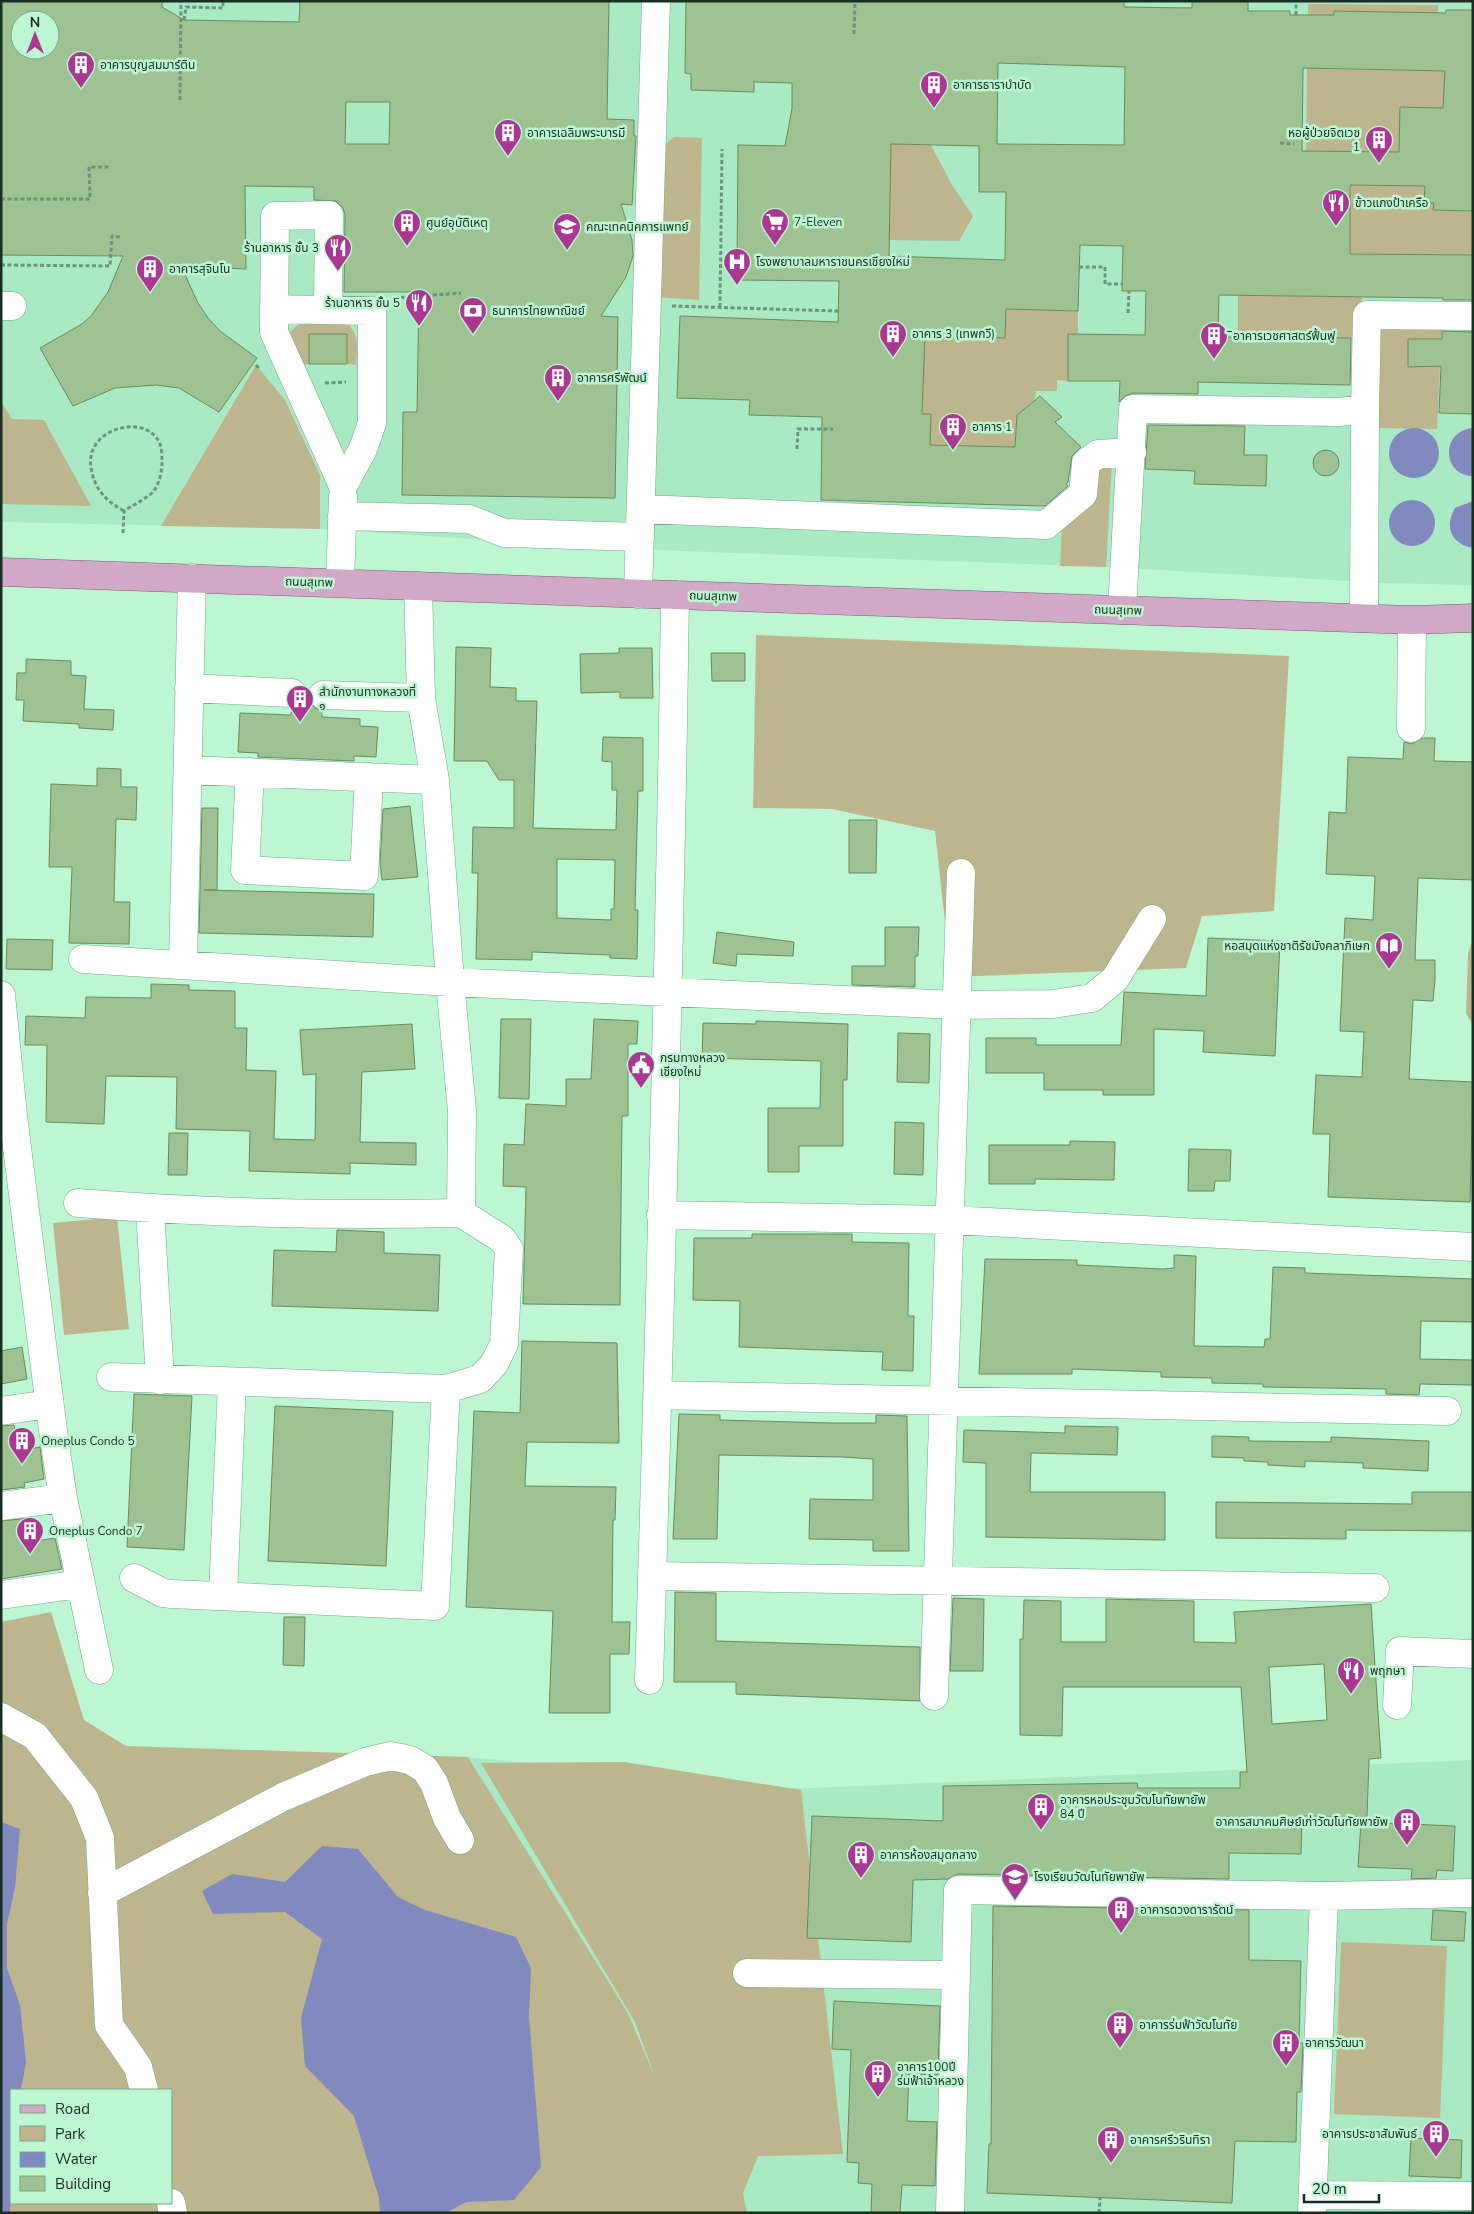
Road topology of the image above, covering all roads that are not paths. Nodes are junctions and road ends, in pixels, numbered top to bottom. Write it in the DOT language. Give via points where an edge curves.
graph roads {
  1 [pos="656,1"];
  2 [pos="650,206"];
  3 [pos="274,309"];
  4 [pos="328,310"];
  5 [pos="1473,316"];
  6 [pos="646,334"];
  7 [pos="1365,410"];
  8 [pos="1132,452"];
  9 [pos="343,486"];
  10 [pos="641,509"];
  11 [pos="342,516"];
  12 [pos="640,537"];
  13 [pos="1,572"];
  14 [pos="192,578"];
  15 [pos="340,583"];
  16 [pos="418,586"];
  17 [pos="638,594"];
  18 [pos="675,595"];
  19 [pos="1122,610"];
  20 [pos="1364,618"];
  21 [pos="1473,618"];
  22 [pos="1419,620"];
  23 [pos="1473,638"];
  24 [pos="189,688"];
  25 [pos="292,693"];
  26 [pos="323,695"];
  27 [pos="421,698"];
  28 [pos="1411,728"];
  29 [pos="188,770"];
  30 [pos="250,772"];
  31 [pos="369,777"];
  32 [pos="435,780"];
  33 [pos="961,873"];
  34 [pos="1152,919"];
  35 [pos="83,959"];
  36 [pos="182,964"];
  37 [pos="450,982"];
  38 [pos="667,992"];
  39 [pos="1,995"];
  40 [pos="957,1005"];
  41 [pos="78,1203"];
  42 [pos="150,1209"];
  43 [pos="461,1213"];
  44 [pos="661,1215"];
  45 [pos="950,1220"];
  46 [pos="1473,1247"];
  47 [pos="111,1377"];
  48 [pos="160,1380"];
  49 [pos="232,1383"];
  50 [pos="446,1389"];
  51 [pos="659,1395"];
  52 [pos="943,1400"];
  53 [pos="50,1404"];
  54 [pos="1,1411"];
  55 [pos="1447,1411"];
  56 [pos="63,1498"];
  57 [pos="1,1506"];
  58 [pos="652,1576"];
  59 [pos="134,1578"];
  60 [pos="938,1581"];
  61 [pos="80,1584"];
  62 [pos="1375,1588"];
  63 [pos="1,1595"];
  64 [pos="223,1596"];
  65 [pos="1473,1654"];
  66 [pos="99,1670"];
  67 [pos="649,1680"];
  68 [pos="934,1696"];
  69 [pos="1397,1705"];
  70 [pos="1,1717"];
  71 [pos="460,1840"];
  72 [pos="102,1893"];
  73 [pos="1473,1893"];
  74 [pos="1324,1896"];
  75 [pos="746,1973"];
  76 [pos="956,1976"];
  77 [pos="144,2089"];
  78 [pos="1470,2196"];
  79 [pos="1312,2204"];
  80 [pos="950,2213"];
  1 -- 2 [label="street"];
  2 -- 6 [label="street"];
  2 -- 6 [label="street" via="634,235 632,293"];
  3 -- 4 [label="street"];
  3 -- 4 [label="street" via="275,216 329,215"];
  3 -- 9 [label="street" via="274,332"];
  4 -- 9 [label="street" via="372,310 372,424 364,449"];
  5 -- 7 [label="street" via="1367,315"];
  6 -- 10 [label="street"];
  7 -- 8 [label="street" via="1133,409"];
  7 -- 20 [label="street"];
  8 -- 10 [label="street" via="1098,454 1086,463 1082,494 1046,525"];
  8 -- 19 [label="street"];
  9 -- 11 [label="street"];
  10 -- 12 [label="street"];
  11 -- 12 [label="street" via="469,520 504,533"];
  11 -- 15 [label="street"];
  12 -- 17 [label="street"];
  13 -- 14 [label="main road, ถนนสุเทพ"];
  14 -- 15 [label="main road, ถนนสุเทพ"];
  14 -- 24 [label="street"];
  15 -- 16 [label="main road, ถนนสุเทพ"];
  16 -- 17 [label="main road, ถนนสุเทพ"];
  16 -- 27 [label="street"];
  17 -- 18 [label="main road, ถนนสุเทพ"];
  18 -- 19 [label="main road, ถนนสุเทพ"];
  18 -- 38 [label="street"];
  19 -- 20 [label="main road, ถนนสุเทพ"];
  20 -- 22 [label="main road, ถนนสุเทพ"];
  21 -- 22 [label="main road, ถนนสุเทพ"];
  22 -- 23 [label="main road, ถนนสุเทพ"];
  22 -- 28 [label="street"];
  24 -- 25 [label="street"];
  24 -- 29 [label="street"];
  26 -- 27 [label="street"];
  27 -- 32 [label="street"];
  29 -- 30 [label="street"];
  29 -- 36 [label="street"];
  30 -- 31 [label="street"];
  30 -- 31 [label="street" via="245,870 364,876"];
  31 -- 32 [label="street"];
  32 -- 37 [label="street"];
  33 -- 40 [label="street"];
  34 -- 40 [label="street" via="1115,979 1092,998 1053,1004"];
  35 -- 36 [label="street"];
  36 -- 37 [label="street"];
  37 -- 38 [label="street"];
  37 -- 43 [label="street" via="462,1111"];
  38 -- 40 [label="street"];
  38 -- 44 [label="street"];
  39 -- 53 [label="street" via="14,1125"];
  40 -- 45 [label="street"];
  41 -- 42 [label="street"];
  42 -- 43 [label="street" via="365,1216"];
  42 -- 48 [label="street"];
  43 -- 50 [label="street" via="502,1239 510,1248 504,1344 494,1364 480,1379"];
  44 -- 45 [label="street"];
  44 -- 51 [label="street"];
  45 -- 46 [label="street"];
  45 -- 52 [label="street"];
  47 -- 48 [label="street"];
  48 -- 49 [label="street"];
  49 -- 50 [label="street"];
  49 -- 64 [label="street"];
  50 -- 64 [label="street" via="435,1606"];
  51 -- 52 [label="street"];
  51 -- 58 [label="street"];
  52 -- 55 [label="street"];
  52 -- 60 [label="street"];
  53 -- 54 [label="street"];
  53 -- 56 [label="street"];
  56 -- 57 [label="street"];
  56 -- 61 [label="street"];
  58 -- 60 [label="street"];
  58 -- 67 [label="street"];
  59 -- 64 [label="street" via="163,1593"];
  60 -- 62 [label="street"];
  60 -- 68 [label="street"];
  61 -- 63 [label="street"];
  61 -- 66 [label="street"];
  65 -- 69 [label="street" via="1400,1651"];
  70 -- 72 [label="street" via="35,1736 84,1798 100,1838"];
  71 -- 72 [label="street" via="426,1769 410,1760 391,1756 365,1762 283,1797"];
  72 -- 77 [label="street" via="110,2025 138,2067"];
  73 -- 74 [label="street"];
  74 -- 76 [label="street" via="958,1890"];
  74 -- 79 [label="street"];
  75 -- 76 [label="street"];
  76 -- 80 [label="street"];
  78 -- 79 [label="street"];
}
